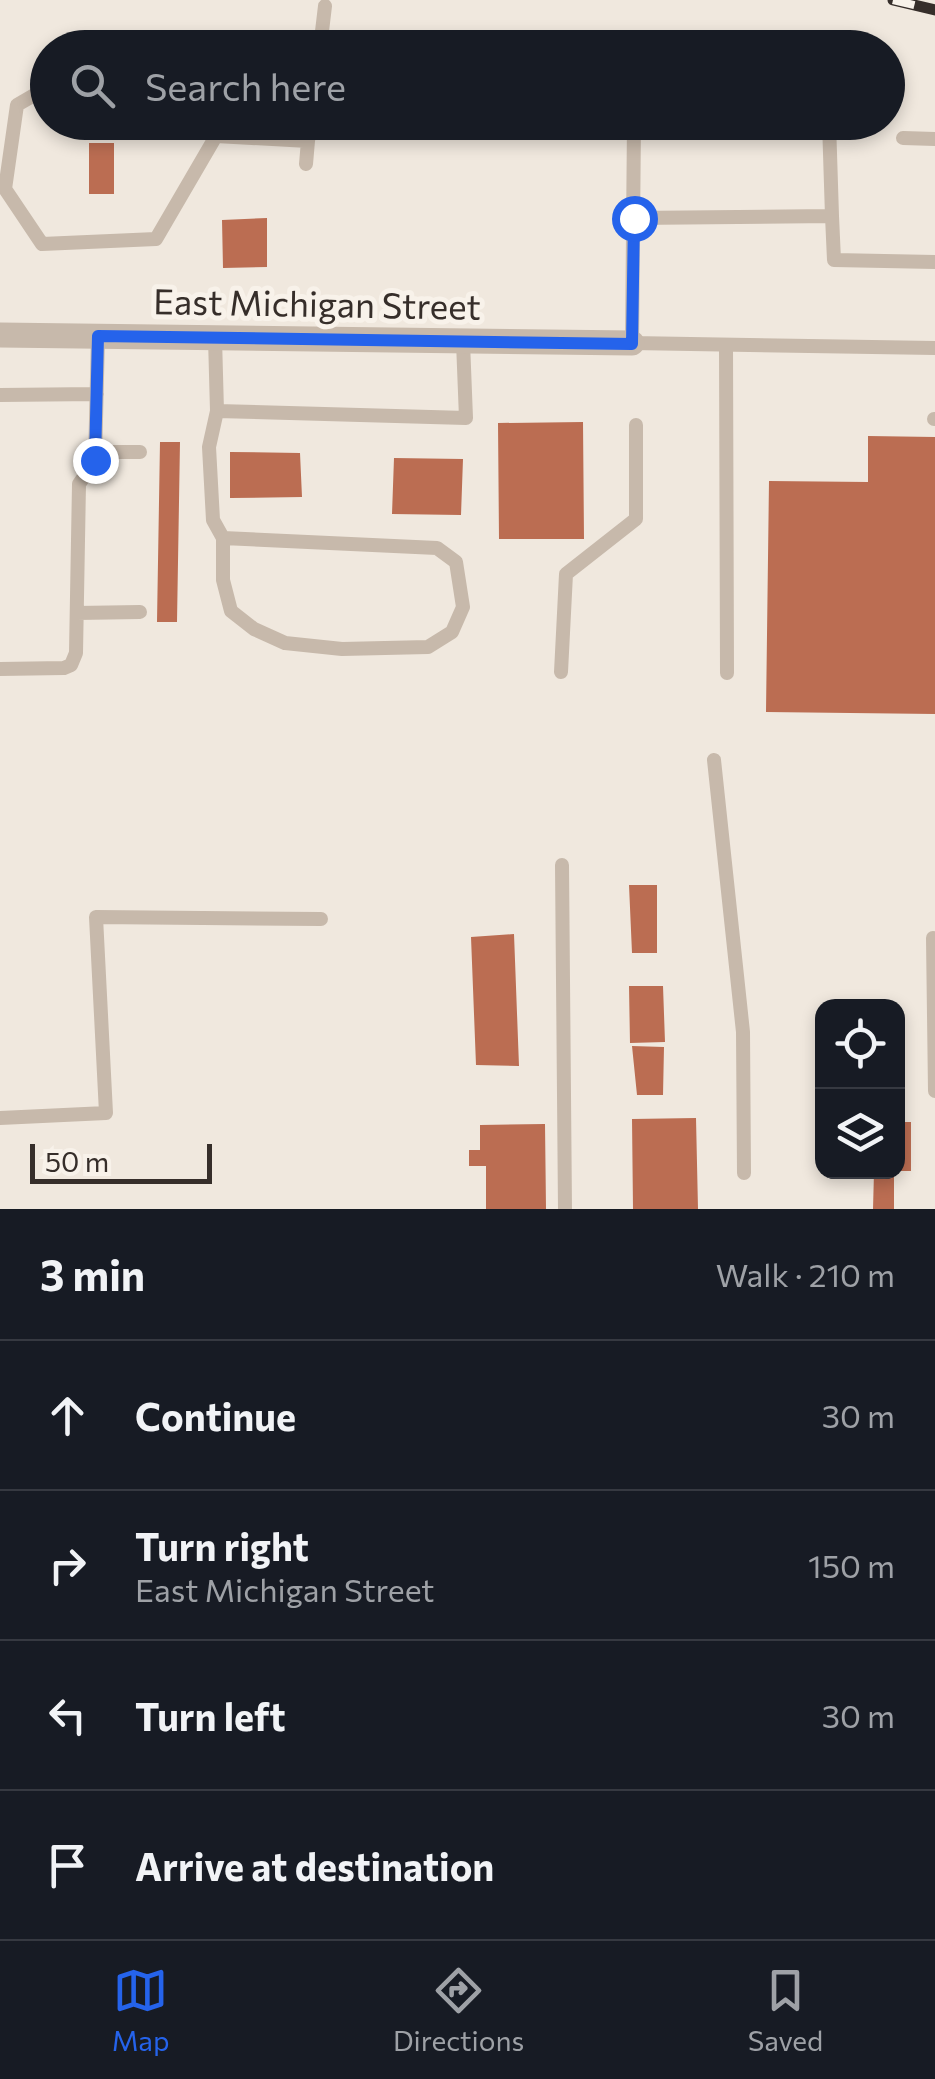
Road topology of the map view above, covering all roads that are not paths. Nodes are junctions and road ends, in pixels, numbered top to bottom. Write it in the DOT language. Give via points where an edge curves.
graph roads {
  1 [pos="324,6"];
  2 [pos="322,30"];
  3 [pos="30,97"];
  4 [pos="905,138"];
  5 [pos="935,139"];
  6 [pos="214,140"];
  7 [pos="290,140"];
  8 [pos="634,140"];
  9 [pos="830,140"];
  10 [pos="308,141"];
  11 [pos="306,164"];
  12 [pos="832,216"];
  13 [pos="634,218"];
  14 [pos="935,262"];
  15 [pos="0,335"];
  16 [pos="98,336"];
  17 [pos="215,338"];
  18 [pos="463,342"];
  19 [pos="632,344"];
  20 [pos="726,345"];
  21 [pos="935,348"];
  22 [pos="97,394"];
  23 [pos="0,395"];
  24 [pos="217,411"];
  25 [pos="636,425"];
  26 [pos="96,452"];
  27 [pos="140,452"];
  28 [pos="223,538"];
  29 [pos="140,612"];
  30 [pos="77,613"];
  31 [pos="0,670"];
  32 [pos="560,672"];
  33 [pos="727,674"];
  34 [pos="714,760"];
  35 [pos="562,865"];
  36 [pos="321,919"];
  37 [pos="932,938"];
  38 [pos="935,1091"];
  39 [pos="0,1118"];
  40 [pos="744,1172"];
  41 [pos="565,1209"];
  1 -- 2 [label="lane"];
  3 -- 6 [label="lane" via="17,105 5,189 42,244 156,239"];
  4 -- 5 [label="lane"];
  7 -- 10 [label="lane"];
  8 -- 13 [label="lane"];
  9 -- 12 [label="lane"];
  10 -- 11 [label="lane"];
  12 -- 13 [label="lane"];
  12 -- 14 [label="lane" via="834,260"];
  13 -- 19 [label="lane"];
  15 -- 16 [label="street, East Michigan Street"];
  16 -- 17 [label="street, East Michigan Street"];
  16 -- 22 [label="lane"];
  17 -- 18 [label="street, East Michigan Street"];
  17 -- 24 [label="lane"];
  18 -- 19 [label="street, East Michigan Street"];
  18 -- 24 [label="lane" via="466,418"];
  19 -- 20 [label="lane"];
  20 -- 21 [label="lane"];
  20 -- 33 [label="lane"];
  22 -- 23 [label="lane"];
  22 -- 26 [label="lane"];
  24 -- 28 [label="lane" via="209,447 213,520"];
  25 -- 32 [label="lane" via="636,519 566,574"];
  26 -- 27 [label="lane"];
  26 -- 30 [label="lane" via="79,484"];
  28 -- 28 [label="lane" via="437,548 456,562 463,607 452,632 428,647 285,643 231,611"];
  29 -- 30 [label="lane"];
  30 -- 31 [label="lane" via="71,664"];
  34 -- 40 [label="lane" via="743,1032"];
  35 -- 41 [label="lane"];
  36 -- 39 [label="lane" via="96,918 106,1113"];
  37 -- 38 [label="lane"];
}
